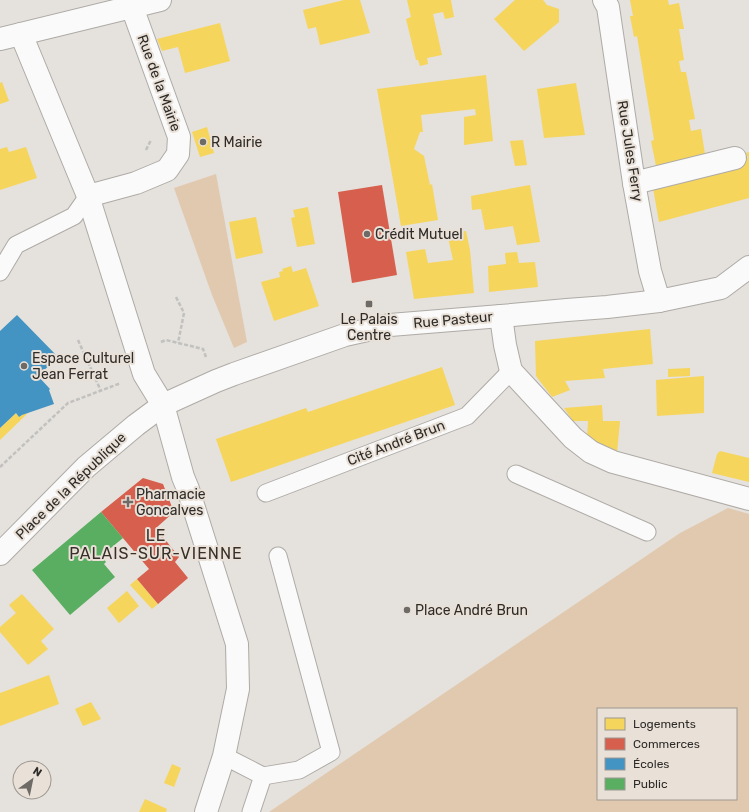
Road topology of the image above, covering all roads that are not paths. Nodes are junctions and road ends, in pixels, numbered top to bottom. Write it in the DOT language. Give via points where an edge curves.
graph roads {
  1 [pos="160,0"];
  2 [pos="604,0"];
  3 [pos="131,4"];
  4 [pos="21,34"];
  5 [pos="0,39"];
  6 [pos="735,158"];
  7 [pos="634,183"];
  8 [pos="88,196"];
  9 [pos="749,267"];
  10 [pos="0,272"];
  11 [pos="659,301"];
  12 [pos="501,316"];
  13 [pos="511,370"];
  14 [pos="163,405"];
  15 [pos="516,474"];
  16 [pos="266,493"];
  17 [pos="749,500"];
  18 [pos="647,532"];
  19 [pos="0,554"];
  20 [pos="278,556"];
  21 [pos="224,756"];
  22 [pos="263,776"];
  23 [pos="206,812"];
  24 [pos="251,812"];
  1 -- 3 [label="street"];
  2 -- 7 [label="street, Rue Jules Ferry" via="608,8"];
  3 -- 4 [label="street"];
  3 -- 8 [label="street, Rue de la Mairie" via="179,137 178,154 167,170 136,183"];
  4 -- 5 [label="street"];
  4 -- 8 [label="street"];
  6 -- 7 [label="street"];
  7 -- 11 [label="street, Rue Jules Ferry" via="650,271"];
  8 -- 10 [label="lane" via="74,216 16,245"];
  8 -- 14 [label="street" via="144,374"];
  9 -- 11 [label="street, Rue Pasteur" via="721,288"];
  11 -- 12 [label="street, Rue Pasteur"];
  12 -- 13 [label="street"];
  12 -- 14 [label="street, Rue Pasteur" via="390,325 345,335 216,381"];
  13 -- 16 [label="lane, Cité André Brun" via="467,416"];
  13 -- 17 [label="street" via="573,438 591,452 613,462"];
  14 -- 19 [label="street, Place de la République" via="86,468"];
  14 -- 21 [label="street" via="183,477 237,644 238,689"];
  15 -- 18 [label="lane"];
  20 -- 22 [label="lane" via="331,752 299,770"];
  21 -- 22 [label="lane"];
  21 -- 23 [label="street"];
  22 -- 24 [label="lane"];
}
